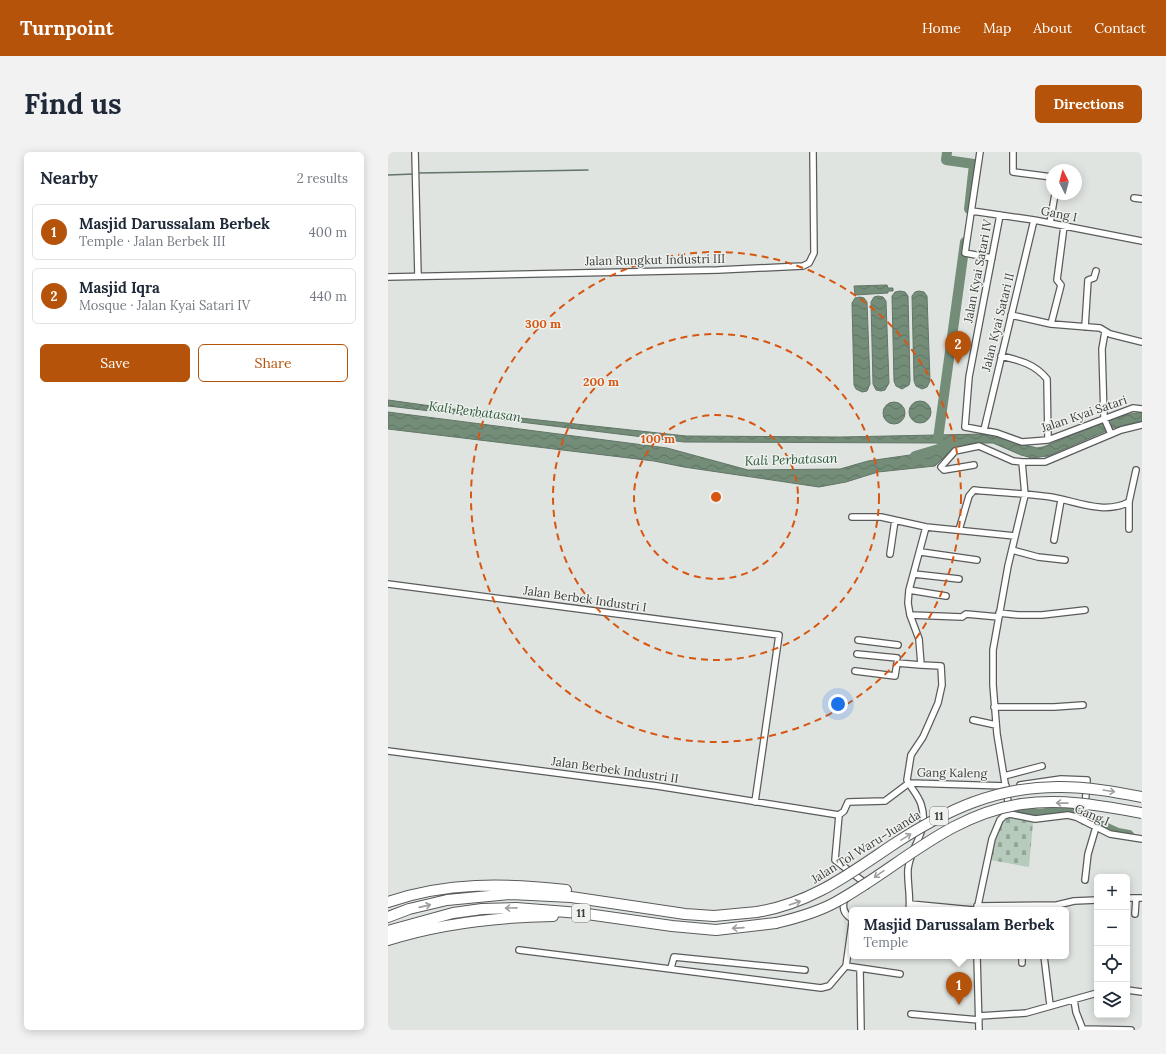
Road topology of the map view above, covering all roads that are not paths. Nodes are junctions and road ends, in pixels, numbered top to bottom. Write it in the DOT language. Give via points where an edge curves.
graph roads {
  1 [pos="415,152"];
  2 [pos="813,152"];
  3 [pos="980,152"];
  4 [pos="1013,152"];
  5 [pos="1046,176"];
  6 [pos="1134,198"];
  7 [pos="1142,199"];
  8 [pos="1054,200"];
  9 [pos="972,211"];
  10 [pos="1000,215"];
  11 [pos="1034,220"];
  12 [pos="1050,224"];
  13 [pos="1064,226"];
  14 [pos="1142,241"];
  15 [pos="992,258"];
  16 [pos="1096,271"];
  17 [pos="418,276"];
  18 [pos="388,277"];
  19 [pos="1011,315"];
  20 [pos="1051,324"];
  21 [pos="1085,327"];
  22 [pos="1105,332"];
  23 [pos="1142,334"];
  24 [pos="1141,342"];
  25 [pos="1001,356"];
  26 [pos="1142,409"];
  27 [pos="1105,419"];
  28 [pos="1142,424"];
  29 [pos="965,426"];
  30 [pos="984,430"];
  31 [pos="1110,433"];
  32 [pos="1048,440"];
  33 [pos="1022,462"];
  34 [pos="974,465"];
  35 [pos="1136,470"];
  36 [pos="1025,495"];
  37 [pos="1060,500"];
  38 [pos="1129,502"];
  39 [pos="852,517"];
  40 [pos="895,520"];
  41 [pos="926,527"];
  42 [pos="1129,529"];
  43 [pos="959,530"];
  44 [pos="1016,536"];
  45 [pos="1054,540"];
  46 [pos="1012,550"];
  47 [pos="921,552"];
  48 [pos="890,554"];
  49 [pos="977,560"];
  50 [pos="1065,560"];
  51 [pos="914,574"];
  52 [pos="959,579"];
  53 [pos="388,584"];
  54 [pos="909,590"];
  55 [pos="946,596"];
  56 [pos="1085,610"];
  57 [pos="910,615"];
  58 [pos="999,615"];
  59 [pos="858,640"];
  60 [pos="857,654"];
  61 [pos="897,661"];
  62 [pos="921,665"];
  63 [pos="855,671"];
  64 [pos="1083,705"];
  65 [pos="994,706"];
  66 [pos="973,720"];
  67 [pos="996,725"];
  68 [pos="388,751"];
  69 [pos="1042,766"];
  70 [pos="1004,776"];
  71 [pos="909,784"];
  72 [pos="1006,787"];
  73 [pos="1142,797"];
  74 [pos="755,802"];
  75 [pos="1142,813"];
  76 [pos="1010,814"];
  77 [pos="839,815"];
  78 [pos="1084,819"];
  79 [pos="1096,827"];
  80 [pos="1142,839"];
  81 [pos="1085,880"];
  82 [pos="1139,898"];
  83 [pos="1094,900"];
  84 [pos="388,902"];
  85 [pos="909,907"];
  86 [pos="976,907"];
  87 [pos="1025,907"];
  88 [pos="685,914"];
  89 [pos="1134,914"];
  90 [pos="388,917"];
  91 [pos="849,917"];
  92 [pos="672,926"];
  93 [pos="388,931"];
  94 [pos="388,940"];
  95 [pos="849,944"];
  96 [pos="519,950"];
  97 [pos="977,959"];
  98 [pos="1022,959"];
  99 [pos="1044,959"];
  100 [pos="1022,963"];
  101 [pos="846,966"];
  102 [pos="671,968"];
  103 [pos="860,969"];
  104 [pos="805,970"];
  105 [pos="900,974"];
  106 [pos="1130,990"];
  107 [pos="1142,992"];
  108 [pos="1094,994"];
  109 [pos="1074,1000"];
  110 [pos="1050,1005"];
  111 [pos="911,1014"];
  112 [pos="979,1018"];
  113 [pos="861,1030"];
  114 [pos="978,1030"];
  115 [pos="1082,1030"];
  116 [pos="1131,1030"];
  1 -- 17 [label="street"];
  2 -- 17 [label="street, Jalan Rungkut Industri III" via="814,254 809,263 803,266"];
  3 -- 9 [label="street"];
  4 -- 5 [label="street" via="1012,171"];
  6 -- 7 [label="street"];
  8 -- 12 [label="street"];
  9 -- 10 [label="street, Gang I"];
  9 -- 15 [label="street" via="965,253"];
  10 -- 11 [label="street, Gang I"];
  10 -- 15 [label="street, Jalan Kyai Satari IV"];
  11 -- 12 [label="street, Gang I"];
  11 -- 19 [label="street, Jalan Kyai Satari II"];
  12 -- 13 [label="street, Gang I"];
  13 -- 14 [label="street, Gang I"];
  13 -- 20 [label="street" via="1057,280 1060,285"];
  15 -- 29 [label="street, Jalan Kyai Satari IV" via="969,377"];
  16 -- 21 [label="street" via="1093,278 1088,280"];
  17 -- 18 [label="street, Jalan Rungkut Industri III"];
  19 -- 20 [label="street"];
  19 -- 25 [label="street, Jalan Kyai Satari II"];
  20 -- 21 [label="street"];
  21 -- 22 [label="street" via="1100,328"];
  22 -- 24 [label="street"];
  22 -- 27 [label="street" via="1102,349"];
  23 -- 24 [label="street"];
  25 -- 30 [label="street, Jalan Kyai Satari II"];
  25 -- 32 [label="street" via="1026,362 1047,378"];
  26 -- 27 [label="street, Jalan Kyai Satari" via="1135,408"];
  27 -- 31 [label="street"];
  27 -- 32 [label="street, Jalan Kyai Satari"];
  28 -- 31 [label="street"];
  29 -- 30 [label="street, Jalan Kyai Satari"];
  30 -- 32 [label="street, Jalan Kyai Satari" via="1022,442"];
  31 -- 33 [label="street" via="1052,460"];
  33 -- 34 [label="street" via="979,446 955,451 941,467 944,470"];
  33 -- 36 [label="street"];
  35 -- 38 [label="street"];
  36 -- 37 [label="street"];
  36 -- 43 [label="street" via="974,490 969,496"];
  36 -- 44 [label="street"];
  37 -- 38 [label="street" via="1102,507"];
  37 -- 45 [label="street"];
  38 -- 42 [label="street"];
  39 -- 40 [label="street" via="870,516"];
  40 -- 41 [label="street"];
  40 -- 48 [label="street"];
  41 -- 43 [label="street"];
  41 -- 47 [label="street"];
  43 -- 44 [label="street"];
  44 -- 46 [label="street"];
  46 -- 50 [label="street" via="1038,557"];
  46 -- 58 [label="street"];
  47 -- 49 [label="street"];
  47 -- 51 [label="street"];
  51 -- 52 [label="street"];
  51 -- 54 [label="street"];
  53 -- 74 [label="street, Jalan Berbek Industri I" via="778,635"];
  54 -- 55 [label="street"];
  54 -- 57 [label="street"];
  56 -- 58 [label="street" via="1042,615"];
  57 -- 58 [label="street"];
  57 -- 62 [label="street" via="919,640"];
  58 -- 65 [label="street" via="993,650"];
  59 -- 61 [label="street" via="898,644"];
  60 -- 61 [label="street"];
  61 -- 62 [label="street"];
  61 -- 63 [label="street" via="895,676"];
  62 -- 71 [label="street" via="941,666 942,685 934,717 911,755 907,780"];
  64 -- 65 [label="street"];
  65 -- 67 [label="street"];
  66 -- 67 [label="street"];
  67 -- 70 [label="street"];
  68 -- 74 [label="street, Jalan Berbek Industri II" via="657,786"];
  69 -- 70 [label="street"];
  70 -- 72 [label="street"];
  71 -- 72 [label="street, Gang Kaleng"];
  71 -- 77 [label="street, Gang Kaleng" via="885,801 848,802"];
  71 -- 85 [label="street" via="921,803 924,822 922,835 910,859"];
  72 -- 76 [label="street"];
  72 -- 78 [label="street, Gang Kaleng" via="1061,779 1087,780"];
  88 -- 73 [label="highway, Jalan Tol Waru–Juanda / 11, one-way, bridge" via="714,916 757,912 775,910 796,903 830,887 951,810 993,795 1026,789 1061,787 1103,790"];
  74 -- 77 [label="street, Jalan Berbek Industri II"];
  75 -- 92 [label="highway, 11, one-way, bridge" via="1073,803 1042,802 1002,808 962,822 932,838 835,902 795,918 776,923 716,930"];
  76 -- 78 [label="street, Gang I" via="1035,818 1068,815"];
  76 -- 86 [label="street" via="1004,816 995,829"];
  77 -- 91 [label="street" via="835,860 866,885 844,901 846,915"];
  78 -- 79 [label="street, Gang I"];
  79 -- 80 [label="street, Gang I" via="1122,837"];
  79 -- 81 [label="street" via="1088,854"];
  82 -- 89 [label="street"];
  83 -- 87 [label="street"];
  84 -- 88 [label="highway" via="463,885 496,884 614,898"];
  90 -- 88 [label="highway, Jalan Tol Waru–Juanda / 11, one-way" via="448,900 511,894 571,897"];
  92 -- 93 [label="highway, 11, one-way" via="580,913 516,908 453,913"];
  92 -- 94 [label="highway" via="635,925 555,916 508,917 434,928"];
  95 -- 101 [label="street"];
  96 -- 102 [label="street"];
  97 -- 112 [label="street"];
  98 -- 100 [label="street"];
  99 -- 110 [label="street"];
  101 -- 102 [label="street" via="829,986 821,988"];
  101 -- 103 [label="street"];
  102 -- 104 [label="street" via="674,957"];
  103 -- 105 [label="street"];
  103 -- 113 [label="street"];
  106 -- 107 [label="street"];
  108 -- 109 [label="street"];
  109 -- 110 [label="street"];
  109 -- 115 [label="street"];
  110 -- 112 [label="street" via="1026,1012"];
  111 -- 112 [label="street"];
  112 -- 114 [label="street"];
  115 -- 116 [label="street"];
}
